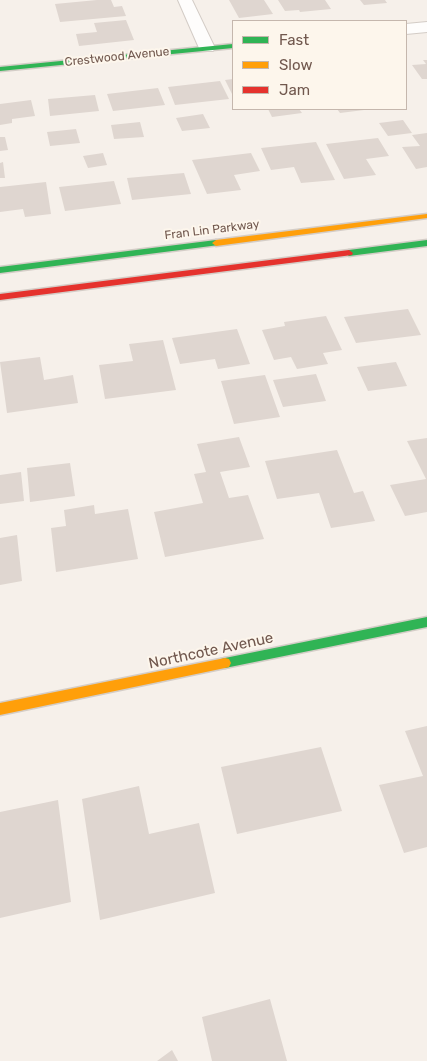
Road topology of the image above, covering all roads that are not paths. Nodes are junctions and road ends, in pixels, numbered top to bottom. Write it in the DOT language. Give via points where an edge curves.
graph roads {
  1 [pos="185,0"];
  2 [pos="427,27"];
  3 [pos="407,29"];
  4 [pos="232,46"];
  5 [pos="207,48"];
  6 [pos="0,69"];
  7 [pos="427,216"];
  8 [pos="427,244"];
  9 [pos="0,270"];
  10 [pos="0,297"];
  11 [pos="427,622"];
  12 [pos="0,709"];
  1 -- 5 [label="street"];
  2 -- 3 [label="street"];
  4 -- 5 [label="street, Crestwood Avenue"];
  5 -- 6 [label="street, Crestwood Avenue"];
  7 -- 9 [label="street, Fran Lin Parkway"];
  8 -- 10 [label="street"];
  11 -- 12 [label="street, Northcote Avenue"];
}
